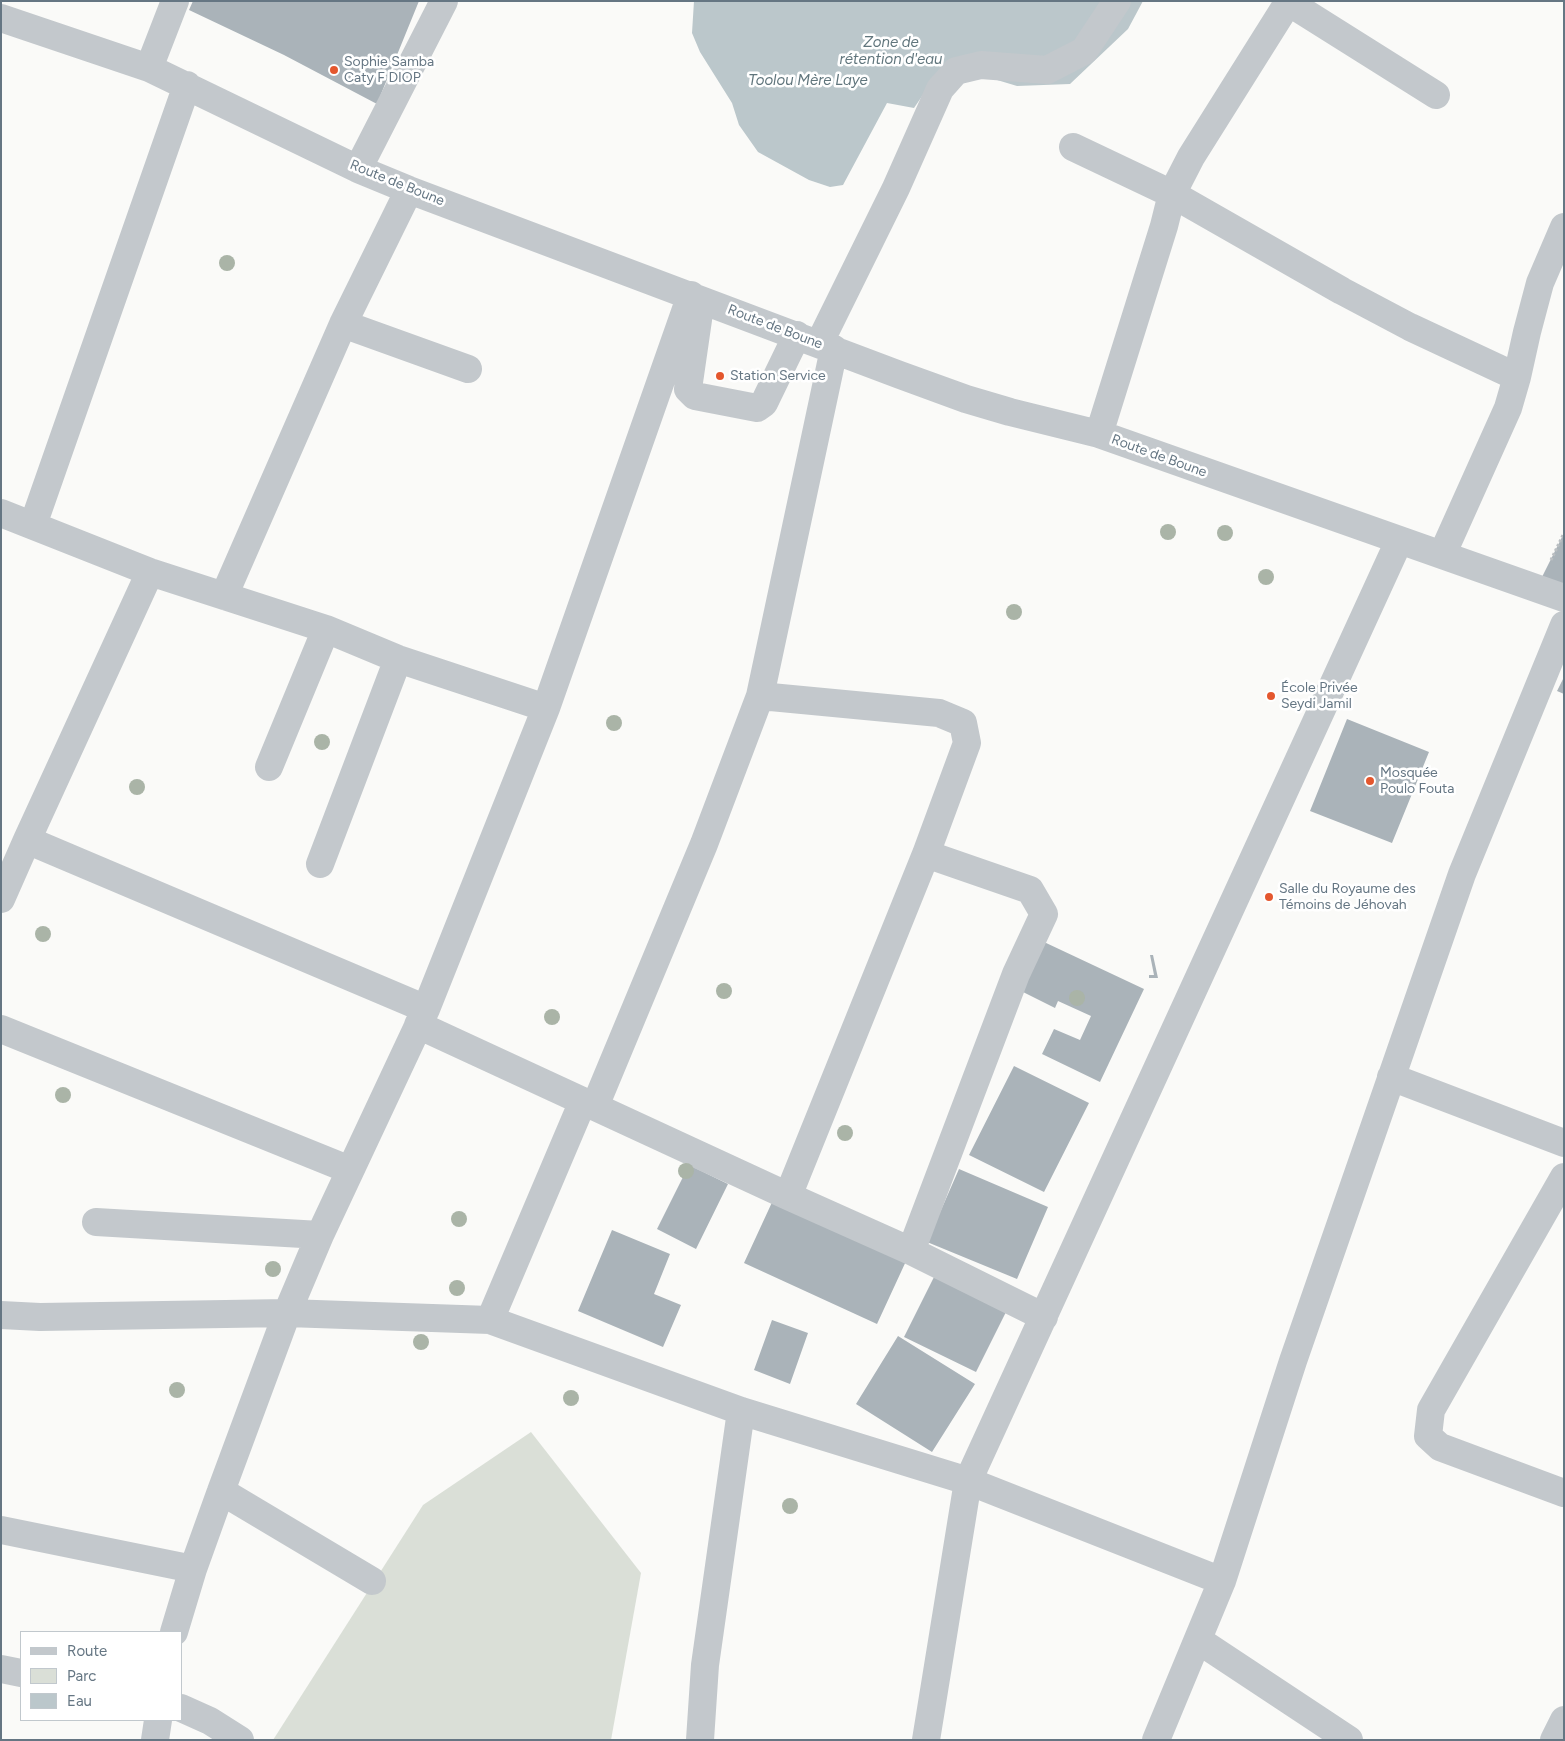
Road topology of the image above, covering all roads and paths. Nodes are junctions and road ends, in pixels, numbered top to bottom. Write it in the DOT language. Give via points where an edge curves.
graph roads {
  1 [pos="175,1"];
  2 [pos="444,1"];
  3 [pos="1117,1"];
  4 [pos="1288,2"];
  5 [pos="1,18"];
  6 [pos="149,68"];
  7 [pos="187,86"];
  8 [pos="1436,95"];
  9 [pos="1073,147"];
  10 [pos="358,169"];
  11 [pos="409,190"];
  12 [pos="1172,194"];
  13 [pos="1564,226"];
  14 [pos="696,297"];
  15 [pos="343,324"];
  16 [pos="817,343"];
  17 [pos="468,369"];
  18 [pos="1517,378"];
  19 [pos="1099,434"];
  20 [pos="1,513"];
  21 [pos="33,525"];
  22 [pos="1399,541"];
  23 [pos="1442,555"];
  24 [pos="150,572"];
  25 [pos="224,596"];
  26 [pos="1564,598"];
  27 [pos="1564,625"];
  28 [pos="326,629"];
  29 [pos="398,659"];
  30 [pos="760,696"];
  31 [pos="546,708"];
  32 [pos="269,767"];
  33 [pos="27,840"];
  34 [pos="926,854"];
  35 [pos="320,864"];
  36 [pos="1,899"];
  37 [pos="422,1017"];
  38 [pos="1,1029"];
  39 [pos="1391,1077"];
  40 [pos="589,1103"];
  41 [pos="1564,1143"];
  42 [pos="350,1170"];
  43 [pos="1564,1177"];
  44 [pos="788,1196"];
  45 [pos="96,1222"];
  46 [pos="320,1236"];
  47 [pos="911,1251"];
  48 [pos="287,1313"];
  49 [pos="1,1316"];
  50 [pos="1044,1317"];
  51 [pos="490,1320"];
  52 [pos="740,1411"];
  53 [pos="968,1481"];
  54 [pos="221,1491"];
  55 [pos="1564,1493"];
  56 [pos="1,1530"];
  57 [pos="193,1569"];
  58 [pos="1222,1580"];
  59 [pos="372,1581"];
  60 [pos="174,1631"];
  61 [pos="1198,1640"];
  62 [pos="1,1669"];
  63 [pos="20,1672"];
  64 [pos="182,1708"];
  65 [pos="1564,1720"];
  66 [pos="158,1721"];
  67 [pos="155,1740"];
  68 [pos="240,1740"];
  69 [pos="700,1740"];
  70 [pos="926,1740"];
  71 [pos="1156,1740"];
  72 [pos="1348,1740"];
  73 [pos="1554,1740"];
  1 -- 6 [label="street"];
  2 -- 10 [label="street"];
  3 -- 16 [label="street" via="1084,51 1047,70 981,65 956,71 940,90 896,188"];
  4 -- 8 [label="street"];
  4 -- 12 [label="street" via="1191,157"];
  5 -- 6 [label="street, Route de Boune"];
  6 -- 7 [label="street, Route de Boune"];
  7 -- 10 [label="street, Route de Boune"];
  7 -- 21 [label="street"];
  9 -- 12 [label="street"];
  10 -- 11 [label="street, Route de Boune"];
  11 -- 14 [label="street, Route de Boune"];
  11 -- 15 [label="street"];
  12 -- 18 [label="street" via="1350,296"];
  12 -- 19 [label="street"];
  13 -- 18 [label="street" via="1540,283"];
  14 -- 16 [label="street, Route de Boune"];
  14 -- 16 [label="street" via="688,390 695,396 757,408"];
  14 -- 31 [label="street"];
  15 -- 17 [label="street"];
  15 -- 25 [label="street"];
  16 -- 19 [label="street, Route de Boune" via="966,398"];
  16 -- 30 [label="street"];
  18 -- 23 [label="street" via="1508,408"];
  19 -- 22 [label="street, Route de Boune"];
  20 -- 21 [label="street"];
  21 -- 24 [label="street"];
  22 -- 23 [label="street, Route de Boune"];
  22 -- 50 [label="street"];
  23 -- 26 [label="street, Route de Boune"];
  24 -- 25 [label="street"];
  24 -- 33 [label="street"];
  25 -- 28 [label="street"];
  27 -- 39 [label="street" via="1462,874"];
  28 -- 29 [label="street"];
  28 -- 32 [label="street"];
  29 -- 31 [label="street"];
  29 -- 35 [label="street"];
  30 -- 34 [label="street" via="940,713 963,723 966,743"];
  30 -- 40 [label="street" via="704,844"];
  31 -- 37 [label="street"];
  33 -- 36 [label="street"];
  33 -- 37 [label="street"];
  34 -- 44 [label="street"];
  34 -- 47 [label="street" via="1030,890 1044,914 1016,974"];
  37 -- 40 [label="street"];
  37 -- 42 [label="street"];
  38 -- 42 [label="street"];
  39 -- 41 [label="street"];
  39 -- 58 [label="street"];
  40 -- 44 [label="street"];
  40 -- 51 [label="street"];
  42 -- 46 [label="street"];
  43 -- 55 [label="street" via="1431,1410 1428,1436 1440,1447"];
  44 -- 47 [label="street"];
  45 -- 46 [label="street"];
  46 -- 48 [label="street"];
  47 -- 50 [label="street"];
  48 -- 49 [label="street"];
  48 -- 51 [label="street"];
  48 -- 54 [label="street"];
  50 -- 53 [label="street"];
  51 -- 52 [label="street"];
  52 -- 53 [label="street"];
  52 -- 69 [label="street" via="705,1665"];
  53 -- 58 [label="street"];
  53 -- 70 [label="street"];
  54 -- 57 [label="street"];
  54 -- 59 [label="street"];
  56 -- 57 [label="street"];
  57 -- 60 [label="street"];
  58 -- 61 [label="street"];
  61 -- 71 [label="street"];
  61 -- 72 [label="street"];
  62 -- 63 [label="street"];
  64 -- 68 [label="street"];
  65 -- 73 [label="street"];
  66 -- 67 [label="street"];
}
